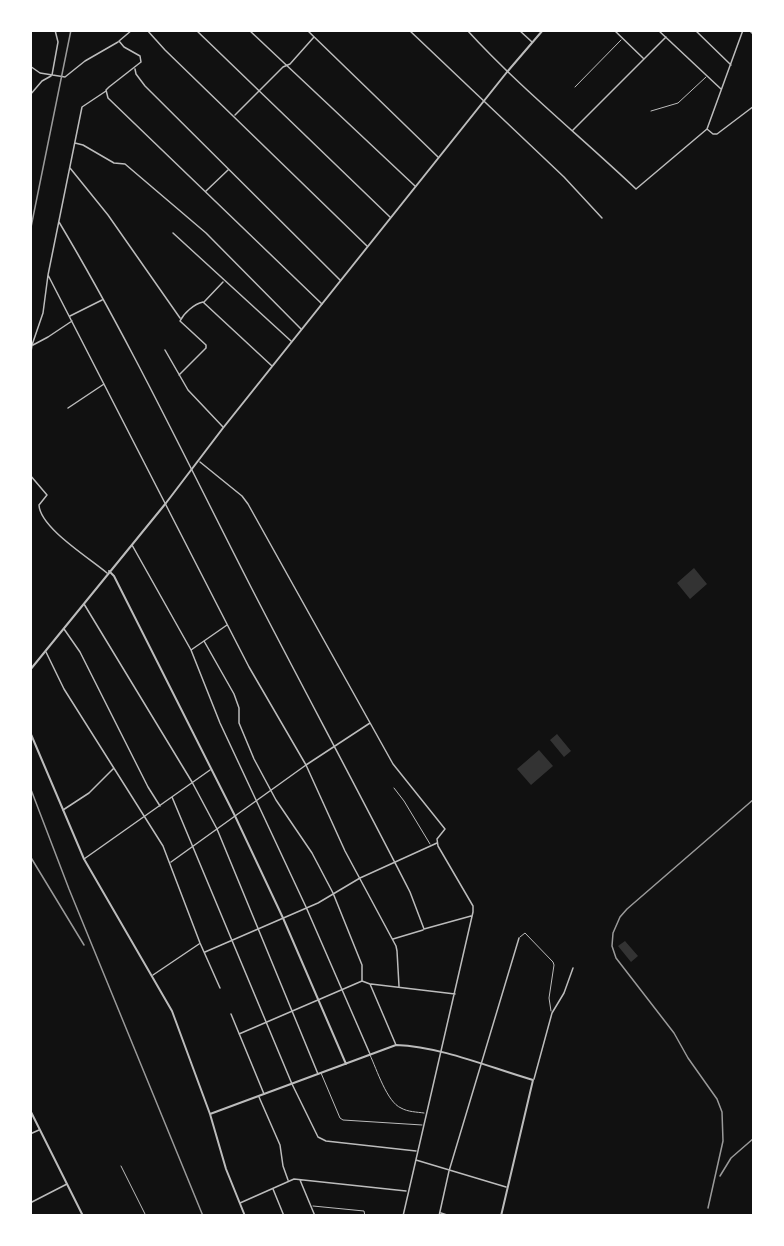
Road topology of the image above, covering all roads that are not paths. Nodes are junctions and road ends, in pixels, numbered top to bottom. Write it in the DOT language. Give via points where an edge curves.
graph roads {
  1 [pos="55,30"];
  2 [pos="132,30"];
  3 [pos="147,30"];
  4 [pos="196,30"];
  5 [pos="249,30"];
  6 [pos="307,30"];
  7 [pos="409,30"];
  8 [pos="466,30"];
  9 [pos="519,30"];
  10 [pos="543,30"];
  11 [pos="614,30"];
  12 [pos="658,30"];
  13 [pos="695,30"];
  14 [pos="743,30"];
  15 [pos="749,30"];
  16 [pos="754,35"];
  17 [pos="314,37"];
  18 [pos="666,37"];
  19 [pos="622,39"];
  20 [pos="119,41"];
  21 [pos="532,42"];
  22 [pos="644,58"];
  23 [pos="285,65"];
  24 [pos="731,65"];
  25 [pos="31,68"];
  26 [pos="135,68"];
  27 [pos="507,72"];
  28 [pos="52,74"];
  29 [pos="706,77"];
  30 [pos="574,87"];
  31 [pos="106,90"];
  32 [pos="722,90"];
  33 [pos="260,91"];
  34 [pos="30,95"];
  35 [pos="485,100"];
  36 [pos="754,106"];
  37 [pos="651,111"];
  38 [pos="235,116"];
  39 [pos="707,129"];
  40 [pos="572,131"];
  41 [pos="75,143"];
  42 [pos="439,158"];
  43 [pos="70,168"];
  44 [pos="228,169"];
  45 [pos="416,187"];
  46 [pos="206,191"];
  47 [pos="391,218"];
  48 [pos="602,219"];
  49 [pos="59,222"];
  50 [pos="173,233"];
  51 [pos="368,246"];
  52 [pos="48,275"];
  53 [pos="341,280"];
  54 [pos="224,281"];
  55 [pos="103,299"];
  56 [pos="203,302"];
  57 [pos="322,304"];
  58 [pos="70,316"];
  59 [pos="181,319"];
  60 [pos="72,321"];
  61 [pos="302,329"];
  62 [pos="292,342"];
  63 [pos="32,345"];
  64 [pos="165,350"];
  65 [pos="30,360"];
  66 [pos="272,366"];
  67 [pos="179,375"];
  68 [pos="104,384"];
  69 [pos="68,408"];
  70 [pos="223,428"];
  71 [pos="199,461"];
  72 [pos="192,469"];
  73 [pos="30,475"];
  74 [pos="166,503"];
  75 [pos="131,544"];
  76 [pos="108,572"];
  77 [pos="83,604"];
  78 [pos="228,624"];
  79 [pos="63,628"];
  80 [pos="204,641"];
  81 [pos="191,650"];
  82 [pos="45,651"];
  83 [pos="30,670"];
  84 [pos="370,723"];
  85 [pos="30,732"];
  86 [pos="335,745"];
  87 [pos="306,765"];
  88 [pos="114,768"];
  89 [pos="210,770"];
  90 [pos="192,782"];
  91 [pos="394,788"];
  92 [pos="271,790"];
  93 [pos="172,797"];
  94 [pos="258,800"];
  95 [pos="160,806"];
  96 [pos="62,810"];
  97 [pos="145,816"];
  98 [pos="235,816"];
  99 [pos="217,829"];
  100 [pos="437,843"];
  101 [pos="192,846"];
  102 [pos="430,846"];
  103 [pos="84,859"];
  104 [pos="394,862"];
  105 [pos="171,863"];
  106 [pos="360,878"];
  107 [pos="333,893"];
  108 [pos="306,907"];
  109 [pos="472,916"];
  110 [pos="283,918"];
  111 [pos="258,929"];
  112 [pos="424,929"];
  113 [pos="519,938"];
  114 [pos="232,940"];
  115 [pos="393,940"];
  116 [pos="200,943"];
  117 [pos="204,952"];
  118 [pos="573,968"];
  119 [pos="153,975"];
  120 [pos="362,981"];
  121 [pos="370,984"];
  122 [pos="399,986"];
  123 [pos="220,988"];
  124 [pos="342,990"];
  125 [pos="455,994"];
  126 [pos="318,1000"];
  127 [pos="292,1011"];
  128 [pos="552,1013"];
  129 [pos="231,1014"];
  130 [pos="266,1022"];
  131 [pos="239,1034"];
  132 [pos="396,1045"];
  133 [pos="441,1051"];
  134 [pos="370,1054"];
  135 [pos="346,1064"];
  136 [pos="482,1065"];
  137 [pos="320,1073"];
  138 [pos="533,1080"];
  139 [pos="292,1084"];
  140 [pos="264,1094"];
  141 [pos="258,1096"];
  142 [pos="30,1110"];
  143 [pos="210,1114"];
  144 [pos="426,1114"];
  145 [pos="424,1125"];
  146 [pos="40,1130"];
  147 [pos="30,1134"];
  148 [pos="417,1152"];
  149 [pos="415,1160"];
  150 [pos="121,1166"];
  151 [pos="449,1171"];
  152 [pos="300,1179"];
  153 [pos="288,1181"];
  154 [pos="68,1184"];
  155 [pos="508,1188"];
  156 [pos="272,1189"];
  157 [pos="408,1191"];
  158 [pos="30,1203"];
  159 [pos="239,1203"];
  160 [pos="311,1206"];
  161 [pos="439,1214"];
  162 [pos="83,1216"];
  163 [pos="146,1216"];
  164 [pos="245,1216"];
  165 [pos="284,1216"];
  166 [pos="315,1216"];
  167 [pos="365,1216"];
  168 [pos="403,1216"];
  169 [pos="450,1216"];
  170 [pos="501,1216"];
  1 -- 28 [label="street" via="58,42"];
  2 -- 20 [label="street"];
  3 -- 38 [label="street"];
  4 -- 33 [label="street"];
  5 -- 23 [label="street"];
  6 -- 17 [label="street"];
  7 -- 35 [label="street"];
  8 -- 27 [label="street"];
  9 -- 21 [label="street"];
  10 -- 21 [label="street"];
  11 -- 19 [label="street"];
  12 -- 18 [label="street"];
  13 -- 24 [label="street"];
  14 -- 24 [label="street"];
  15 -- 16 [label="street"];
  17 -- 23 [label="street"];
  17 -- 42 [label="street"];
  18 -- 22 [label="street"];
  18 -- 29 [label="street"];
  19 -- 22 [label="street"];
  19 -- 30 [label="street"];
  20 -- 26 [label="street" via="140,56 141,62"];
  20 -- 28 [label="street" via="68,75"];
  21 -- 27 [label="street"];
  22 -- 40 [label="street"];
  23 -- 33 [label="street"];
  23 -- 45 [label="street"];
  24 -- 32 [label="street"];
  25 -- 28 [label="street"];
  26 -- 31 [label="street"];
  26 -- 44 [label="street" via="145,86"];
  27 -- 35 [label="street"];
  27 -- 40 [label="street"];
  28 -- 34 [label="street"];
  29 -- 32 [label="street"];
  29 -- 37 [label="street" via="678,103"];
  31 -- 41 [label="street" via="82,107"];
  31 -- 46 [label="street" via="108,98"];
  32 -- 39 [label="street"];
  33 -- 38 [label="street"];
  33 -- 47 [label="street"];
  35 -- 42 [label="street"];
  35 -- 48 [label="street"];
  36 -- 39 [label="street" via="717,134"];
  38 -- 51 [label="street"];
  39 -- 40 [label="street" via="636,189"];
  41 -- 43 [label="street"];
  41 -- 61 [label="street" via="133,170 206,233"];
  42 -- 45 [label="street"];
  43 -- 49 [label="street"];
  43 -- 59 [label="street"];
  44 -- 46 [label="street"];
  44 -- 53 [label="street"];
  45 -- 47 [label="street"];
  46 -- 57 [label="street"];
  47 -- 51 [label="street"];
  49 -- 52 [label="street"];
  49 -- 55 [label="street"];
  50 -- 54 [label="street"];
  51 -- 53 [label="street"];
  52 -- 58 [label="street"];
  52 -- 63 [label="street" via="43,313"];
  53 -- 57 [label="street"];
  54 -- 56 [label="street"];
  54 -- 62 [label="street"];
  55 -- 58 [label="street"];
  55 -- 72 [label="street"];
  56 -- 59 [label="street"];
  56 -- 66 [label="street"];
  57 -- 61 [label="street"];
  58 -- 60 [label="street"];
  59 -- 67 [label="street" via="206,348"];
  60 -- 63 [label="street"];
  60 -- 68 [label="street"];
  61 -- 62 [label="street"];
  62 -- 66 [label="street"];
  63 -- 65 [label="street"];
  64 -- 67 [label="street"];
  66 -- 70 [label="street"];
  67 -- 70 [label="street"];
  68 -- 69 [label="street"];
  68 -- 74 [label="street"];
  70 -- 71 [label="street"];
  71 -- 72 [label="street"];
  71 -- 84 [label="street" via="248,504"];
  72 -- 74 [label="street"];
  72 -- 86 [label="street"];
  73 -- 76 [label="street" via="47,495 39,505 43,517 77,552"];
  74 -- 75 [label="street"];
  74 -- 78 [label="street"];
  75 -- 76 [label="street"];
  75 -- 81 [label="street"];
  76 -- 77 [label="street"];
  76 -- 89 [label="street" via="114,576"];
  77 -- 79 [label="street"];
  77 -- 90 [label="street"];
  78 -- 80 [label="street"];
  78 -- 87 [label="street"];
  79 -- 82 [label="street"];
  79 -- 95 [label="street" via="80,652"];
  80 -- 81 [label="street"];
  80 -- 92 [label="street" via="234,694 242,733"];
  81 -- 94 [label="street" via="220,723"];
  82 -- 83 [label="street"];
  82 -- 88 [label="street"];
  84 -- 86 [label="street"];
  84 -- 100 [label="street" via="399,774 445,829"];
  85 -- 96 [label="street"];
  86 -- 87 [label="street"];
  86 -- 104 [label="street"];
  87 -- 92 [label="street"];
  87 -- 106 [label="street"];
  88 -- 96 [label="street" via="89,793"];
  88 -- 97 [label="street"];
  89 -- 90 [label="street"];
  89 -- 98 [label="street"];
  90 -- 93 [label="street"];
  90 -- 99 [label="street"];
  91 -- 102 [label="street"];
  92 -- 94 [label="street"];
  92 -- 107 [label="street"];
  93 -- 95 [label="street"];
  93 -- 101 [label="street"];
  94 -- 98 [label="street"];
  94 -- 108 [label="street"];
  95 -- 97 [label="street"];
  96 -- 103 [label="street"];
  97 -- 103 [label="street"];
  97 -- 105 [label="street"];
  98 -- 99 [label="street"];
  98 -- 110 [label="street"];
  99 -- 101 [label="street"];
  99 -- 111 [label="street"];
  100 -- 102 [label="street"];
  100 -- 109 [label="street" via="471,902"];
  101 -- 105 [label="street"];
  101 -- 114 [label="street"];
  102 -- 104 [label="street"];
  103 -- 119 [label="street"];
  104 -- 106 [label="street"];
  104 -- 112 [label="street"];
  105 -- 116 [label="street"];
  106 -- 107 [label="street"];
  106 -- 115 [label="street"];
  107 -- 108 [label="street"];
  107 -- 120 [label="street" via="362,964"];
  108 -- 110 [label="street"];
  108 -- 124 [label="street"];
  109 -- 112 [label="street"];
  109 -- 125 [label="street"];
  110 -- 111 [label="street"];
  110 -- 126 [label="street"];
  111 -- 114 [label="street"];
  111 -- 127 [label="street"];
  112 -- 115 [label="street"];
  113 -- 128 [label="street" via="525,933 553,962 549,998"];
  113 -- 136 [label="street"];
  114 -- 117 [label="street"];
  114 -- 130 [label="street"];
  115 -- 122 [label="street" via="398,951"];
  116 -- 117 [label="street"];
  116 -- 119 [label="street"];
  117 -- 123 [label="street"];
  118 -- 128 [label="street"];
  119 -- 143 [label="street" via="172,1011"];
  120 -- 121 [label="street"];
  120 -- 124 [label="street"];
  121 -- 122 [label="street"];
  121 -- 132 [label="street"];
  122 -- 125 [label="street"];
  124 -- 126 [label="street"];
  124 -- 134 [label="street"];
  125 -- 133 [label="street"];
  126 -- 127 [label="street"];
  126 -- 135 [label="street"];
  127 -- 130 [label="street"];
  127 -- 137 [label="street"];
  128 -- 138 [label="street"];
  129 -- 131 [label="street"];
  130 -- 131 [label="street"];
  130 -- 139 [label="street"];
  131 -- 140 [label="street"];
  132 -- 133 [label="street"];
  132 -- 134 [label="street"];
  133 -- 136 [label="street"];
  133 -- 144 [label="street"];
  134 -- 135 [label="street"];
  134 -- 144 [label="street" via="396,1105"];
  135 -- 137 [label="street"];
  136 -- 138 [label="street"];
  136 -- 151 [label="street"];
  137 -- 139 [label="street"];
  137 -- 145 [label="street" via="343,1120"];
  138 -- 155 [label="street"];
  139 -- 140 [label="street"];
  139 -- 148 [label="street" via="321,1140"];
  140 -- 141 [label="street"];
  141 -- 143 [label="street"];
  141 -- 153 [label="street" via="280,1145"];
  142 -- 146 [label="street"];
  143 -- 159 [label="street"];
  144 -- 145 [label="street"];
  145 -- 148 [label="street"];
  146 -- 147 [label="street"];
  146 -- 154 [label="street"];
  148 -- 149 [label="street"];
  149 -- 151 [label="street"];
  149 -- 157 [label="street"];
  150 -- 163 [label="street"];
  151 -- 155 [label="street"];
  151 -- 161 [label="street"];
  152 -- 153 [label="street"];
  152 -- 157 [label="street"];
  152 -- 160 [label="street"];
  153 -- 156 [label="street"];
  154 -- 158 [label="street"];
  154 -- 162 [label="street"];
  155 -- 170 [label="street"];
  156 -- 159 [label="street"];
  156 -- 165 [label="street"];
  157 -- 168 [label="street"];
  159 -- 164 [label="street"];
  160 -- 166 [label="street"];
  160 -- 167 [label="street" via="364,1211"];
  161 -- 169 [label="street"];
}
